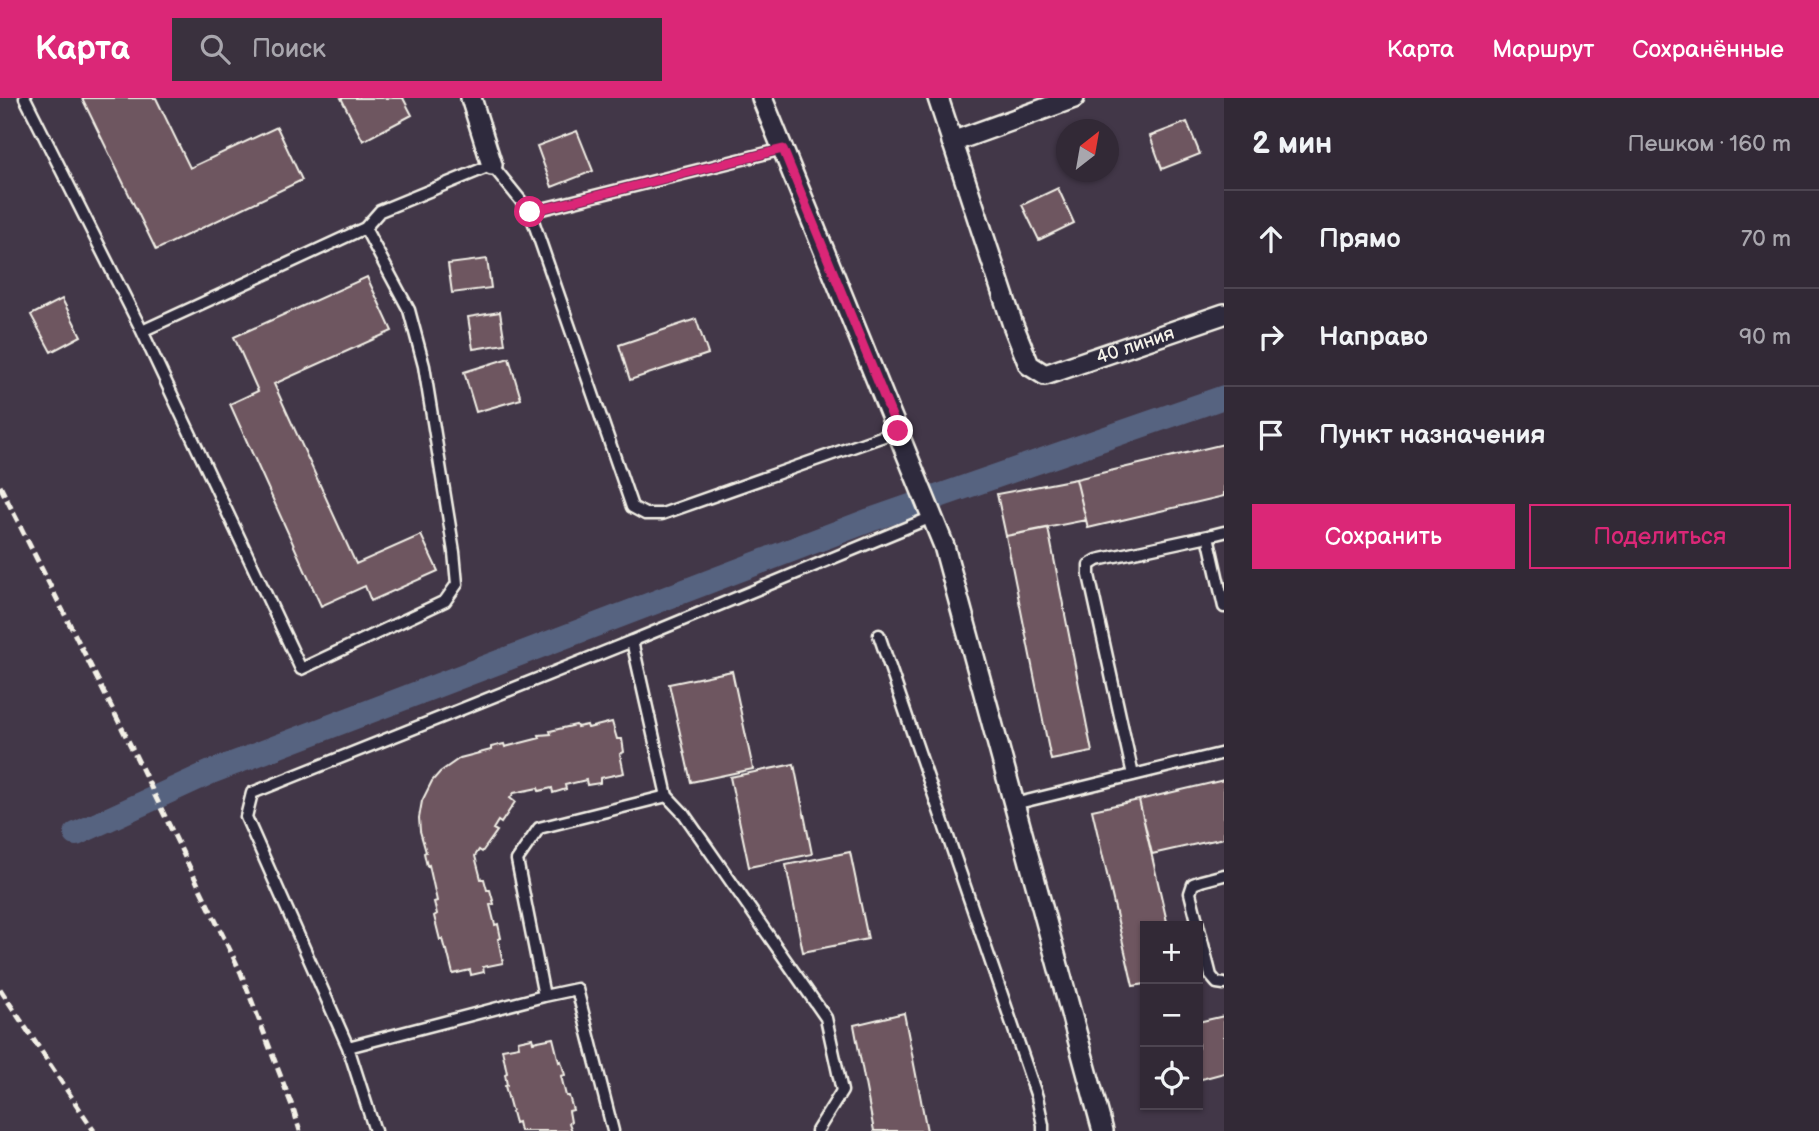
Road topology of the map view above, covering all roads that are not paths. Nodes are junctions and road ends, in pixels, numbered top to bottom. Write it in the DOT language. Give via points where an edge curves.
graph roads {
  1 [pos="25,98"];
  2 [pos="471,98"];
  3 [pos="762,98"];
  4 [pos="938,98"];
  5 [pos="1074,98"];
  6 [pos="952,142"];
  7 [pos="783,149"];
  8 [pos="492,165"];
  9 [pos="530,212"];
  10 [pos="365,228"];
  11 [pos="1224,314"];
  12 [pos="142,331"];
  13 [pos="898,431"];
  14 [pos="932,517"];
  15 [pos="1224,532"];
  16 [pos="1208,536"];
  17 [pos="1224,607"];
  18 [pos="879,635"];
  19 [pos="632,641"];
  20 [pos="1224,753"];
  21 [pos="1133,775"];
  22 [pos="667,796"];
  23 [pos="1014,804"];
  24 [pos="1224,875"];
  25 [pos="1224,984"];
  26 [pos="544,996"];
  27 [pos="348,1046"];
  28 [pos="375,1131"];
  29 [pos="614,1131"];
  30 [pos="817,1131"];
  31 [pos="1043,1131"];
  32 [pos="1103,1131"];
  1 -- 12 [label="lane"];
  2 -- 8 [label="street"];
  3 -- 7 [label="street"];
  4 -- 6 [label="street"];
  5 -- 6 [label="street"];
  6 -- 11 [label="street, 40 линия" via="1029,365 1045,375"];
  7 -- 9 [label="lane"];
  7 -- 13 [label="street"];
  8 -- 9 [label="lane"];
  8 -- 10 [label="lane" via="380,211"];
  9 -- 13 [label="lane" via="632,507 645,514 662,514"];
  10 -- 12 [label="lane"];
  10 -- 12 [label="lane" via="409,310 424,366 457,584 445,601 301,669"];
  13 -- 14 [label="street"];
  14 -- 19 [label="lane"];
  14 -- 23 [label="street" via="944,546"];
  15 -- 16 [label="lane"];
  16 -- 17 [label="lane"];
  16 -- 21 [label="lane" via="1089,565"];
  18 -- 31 [label="lane" via="1037,1097"];
  19 -- 22 [label="lane"];
  19 -- 27 [label="lane" via="251,793 246,817"];
  20 -- 21 [label="lane"];
  21 -- 23 [label="lane"];
  22 -- 26 [label="lane" via="539,828 517,860"];
  22 -- 30 [label="lane" via="826,1018 842,1091"];
  23 -- 32 [label="street"];
  24 -- 25 [label="lane" via="1193,884 1191,893 1211,976"];
  26 -- 27 [label="lane"];
  26 -- 29 [label="lane" via="577,989"];
  27 -- 28 [label="lane"];
}
